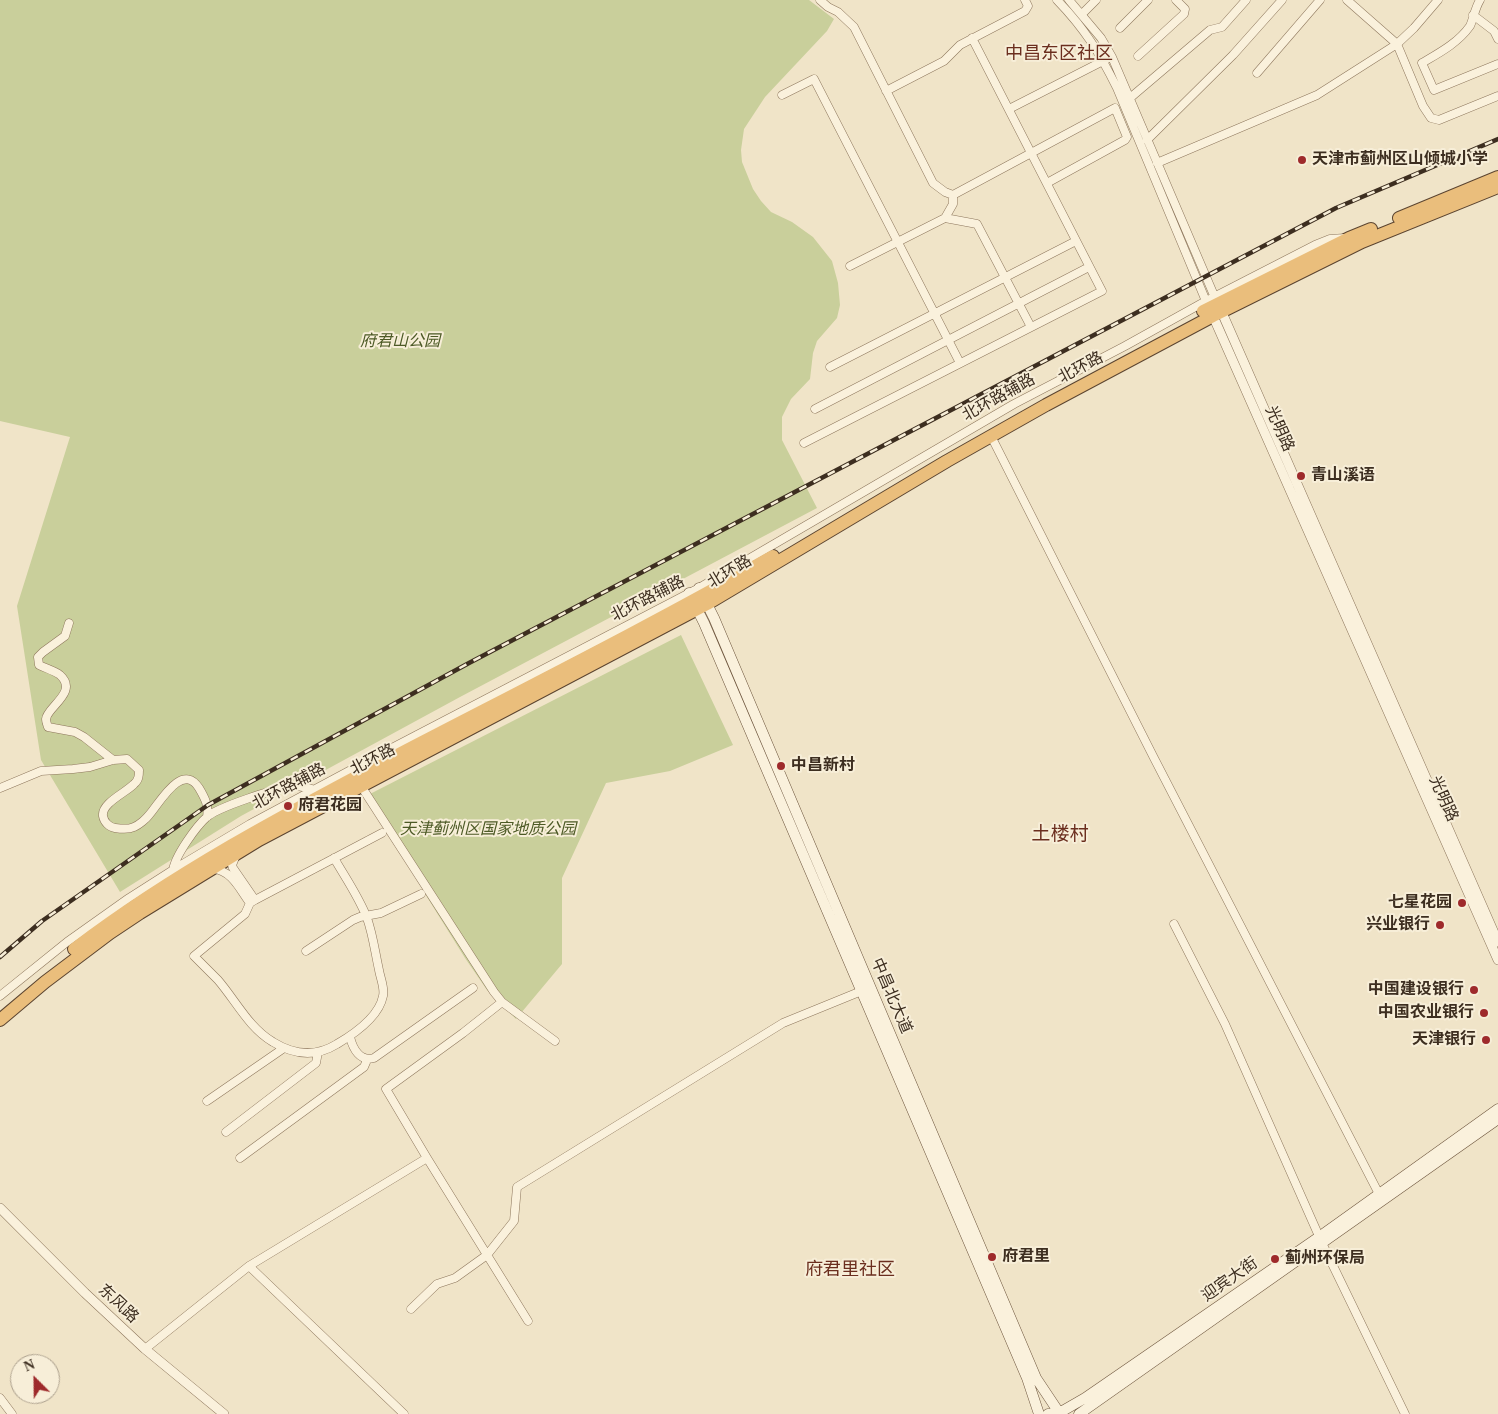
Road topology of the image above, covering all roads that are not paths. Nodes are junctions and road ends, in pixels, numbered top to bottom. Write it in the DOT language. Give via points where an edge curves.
graph roads {
  1 [pos="820,0"];
  2 [pos="1025,0"];
  3 [pos="1058,0"];
  4 [pos="1069,0"];
  5 [pos="1096,0"];
  6 [pos="1148,0"];
  7 [pos="1176,0"];
  8 [pos="1246,0"];
  9 [pos="1282,0"];
  10 [pos="1320,0"];
  11 [pos="1347,0"];
  12 [pos="1438,0"];
  13 [pos="1480,0"];
  14 [pos="1082,14"];
  15 [pos="1473,15"];
  16 [pos="1120,28"];
  17 [pos="1496,30"];
  18 [pos="972,38"];
  19 [pos="1498,40"];
  20 [pos="1397,44"];
  21 [pos="1138,56"];
  22 [pos="1112,57"];
  23 [pos="1104,61"];
  24 [pos="1498,64"];
  25 [pos="1257,74"];
  26 [pos="886,91"];
  27 [pos="782,95"];
  28 [pos="1498,96"];
  29 [pos="1130,98"];
  30 [pos="1009,109"];
  31 [pos="1147,140"];
  32 [pos="1031,152"];
  33 [pos="1157,163"];
  34 [pos="1498,177"];
  35 [pos="1047,183"];
  36 [pos="1498,186"];
  37 [pos="953,195"];
  38 [pos="946,218"];
  39 [pos="1076,241"];
  40 [pos="898,242"];
  41 [pos="850,266"];
  42 [pos="1089,267"];
  43 [pos="1005,277"];
  44 [pos="1018,303"];
  45 [pos="1214,306"];
  46 [pos="934,313"];
  47 [pos="1031,327"];
  48 [pos="948,340"];
  49 [pos="960,363"];
  50 [pos="830,367"];
  51 [pos="815,409"];
  52 [pos="991,436"];
  53 [pos="804,443"];
  54 [pos="698,599"];
  55 [pos="68,623"];
  56 [pos="113,760"];
  57 [pos="0,788"];
  58 [pos="363,789"];
  59 [pos="318,792"];
  60 [pos="208,805"];
  61 [pos="218,811"];
  62 [pos="207,817"];
  63 [pos="382,833"];
  64 [pos="237,852"];
  65 [pos="334,858"];
  66 [pos="211,869"];
  67 [pos="172,876"];
  68 [pos="420,894"];
  69 [pos="253,902"];
  70 [pos="366,916"];
  71 [pos="1174,924"];
  72 [pos="1498,942"];
  73 [pos="306,951"];
  74 [pos="1498,960"];
  75 [pos="473,988"];
  76 [pos="866,989"];
  77 [pos="0,996"];
  78 [pos="502,1002"];
  79 [pos="0,1008"];
  80 [pos="0,1020"];
  81 [pos="350,1036"];
  82 [pos="555,1041"];
  83 [pos="284,1048"];
  84 [pos="318,1052"];
  85 [pos="367,1060"];
  86 [pos="207,1101"];
  87 [pos="1498,1109"];
  88 [pos="1498,1119"];
  89 [pos="226,1132"];
  90 [pos="240,1158"];
  91 [pos="426,1158"];
  92 [pos="1379,1194"];
  93 [pos="0,1208"];
  94 [pos="1320,1240"];
  95 [pos="487,1255"];
  96 [pos="249,1266"];
  97 [pos="411,1309"];
  98 [pos="528,1321"];
  99 [pos="145,1349"];
  100 [pos="0,1398"];
  101 [pos="12,1414"];
  102 [pos="224,1414"];
  103 [pos="404,1414"];
  104 [pos="1039,1414"];
  105 [pos="1048,1414"];
  106 [pos="1059,1414"];
  107 [pos="1079,1414"];
  108 [pos="1405,1414"];
  1 -- 26 [label="street" via="854,27"];
  2 -- 18 [label="street" via="1028,6 1025,11"];
  3 -- 23 [label="street, 光明路" via="1082,27"];
  4 -- 14 [label="street, 光明路"];
  5 -- 14 [label="street"];
  6 -- 16 [label="street"];
  7 -- 21 [label="street" via="1185,10 1184,14"];
  8 -- 29 [label="street" via="1222,28 1210,30"];
  9 -- 31 [label="street" via="1233,55"];
  10 -- 25 [label="street"];
  11 -- 20 [label="street"];
  12 -- 20 [label="street"];
  13 -- 15 [label="street"];
  14 -- 22 [label="street, 光明路"];
  15 -- 17 [label="street"];
  15 -- 24 [label="street" via="1470,25 1448,48 1422,63 1434,90"];
  17 -- 19 [label="street"];
  18 -- 26 [label="street" via="944,61"];
  18 -- 30 [label="street"];
  20 -- 28 [label="street" via="1423,106 1434,120"];
  20 -- 33 [label="street" via="1317,95"];
  22 -- 23 [label="street"];
  22 -- 29 [label="street, 光明路"];
  23 -- 30 [label="street"];
  23 -- 45 [label="street, 光明路"];
  26 -- 37 [label="street" via="933,183"];
  27 -- 40 [label="street" via="814,79"];
  29 -- 31 [label="street, 光明路"];
  30 -- 32 [label="street"];
  31 -- 33 [label="street, 光明路"];
  32 -- 35 [label="street"];
  32 -- 35 [label="street" via="1115,108 1127,137 1125,140"];
  32 -- 37 [label="street"];
  33 -- 45 [label="street, 光明路"];
  34 -- 45 [label="highway, 北环路" via="1349,238"];
  35 -- 39 [label="street"];
  36 -- 45 [label="highway, 北环路"];
  37 -- 38 [label="street" via="953,204"];
  38 -- 40 [label="street"];
  38 -- 43 [label="street" via="977,224"];
  39 -- 42 [label="street"];
  39 -- 43 [label="street"];
  40 -- 41 [label="street"];
  40 -- 46 [label="street"];
  42 -- 44 [label="street"];
  42 -- 47 [label="street" via="1102,291"];
  43 -- 44 [label="street"];
  43 -- 46 [label="street"];
  44 -- 47 [label="street"];
  44 -- 48 [label="street"];
  45 -- 52 [label="highway, 北环路"];
  45 -- 54 [label="highway, 北环路" via="942,454"];
  45 -- 72 [label="street, 光明路"];
  45 -- 74 [label="street, 光明路"];
  46 -- 48 [label="street"];
  46 -- 50 [label="street"];
  47 -- 49 [label="street"];
  48 -- 49 [label="street"];
  48 -- 51 [label="street"];
  49 -- 53 [label="street"];
  52 -- 54 [label="highway, 北环路"];
  52 -- 92 [label="street"];
  54 -- 59 [label="highway, 北环路"];
  54 -- 64 [label="highway, 北环路"];
  54 -- 76 [label="main road, 中昌北大道"];
  55 -- 56 [label="street" via="65,636 38,657 39,665 61,676 65,684 60,702 46,721 48,727 84,737"];
  56 -- 57 [label="street" via="90,767 41,771"];
  56 -- 60 [label="street" via="127,758 139,770 135,784 103,810 105,823 111,828 134,827 148,817 166,792 180,781 195,783"];
  58 -- 78 [label="street"];
  59 -- 61 [label="street" via="289,786"];
  59 -- 67 [label="highway, 北环路" via="254,832"];
  60 -- 61 [label="street"];
  60 -- 62 [label="street"];
  61 -- 62 [label="street"];
  62 -- 67 [label="street" via="178,854"];
  63 -- 65 [label="street"];
  64 -- 66 [label="highway, 北环路"];
  64 -- 69 [label="street" via="233,868"];
  65 -- 69 [label="street"];
  65 -- 70 [label="street"];
  66 -- 69 [label="street" via="226,872"];
  66 -- 80 [label="highway, 北环路" via="110,933"];
  67 -- 77 [label="street" via="122,903"];
  67 -- 79 [label="highway, 北环路"];
  68 -- 70 [label="street" via="381,913"];
  69 -- 83 [label="street" via="245,914 194,956 262,1034"];
  70 -- 73 [label="street" via="353,920"];
  70 -- 81 [label="street" via="384,995 368,1021"];
  71 -- 94 [label="street" via="1225,1024"];
  75 -- 85 [label="street"];
  76 -- 95 [label="street" via="783,1023 517,1187 514,1220"];
  76 -- 104 [label="main road, 中昌北大道"];
  76 -- 106 [label="main road, 中昌北大道" via="1036,1378"];
  78 -- 82 [label="street"];
  78 -- 91 [label="street" via="386,1089"];
  81 -- 84 [label="street"];
  81 -- 85 [label="street" via="352,1046"];
  83 -- 84 [label="street" via="304,1054"];
  83 -- 86 [label="street"];
  84 -- 89 [label="street" via="316,1064"];
  85 -- 90 [label="street" via="364,1067"];
  87 -- 92 [label="main road, 迎宾大街"];
  88 -- 94 [label="main road, 迎宾大街"];
  91 -- 95 [label="street"];
  91 -- 96 [label="street"];
  92 -- 94 [label="main road, 迎宾大街"];
  93 -- 99 [label="street, 东风路"];
  94 -- 106 [label="main road, 迎宾大街"];
  94 -- 107 [label="main road, 迎宾大街"];
  94 -- 108 [label="street"];
  95 -- 97 [label="street" via="455,1278 437,1284"];
  95 -- 98 [label="street"];
  96 -- 99 [label="street"];
  96 -- 103 [label="street"];
  99 -- 102 [label="street, 东风路"];
  100 -- 101 [label="street"];
  105 -- 106 [label="main road, 迎宾大街"];
}
